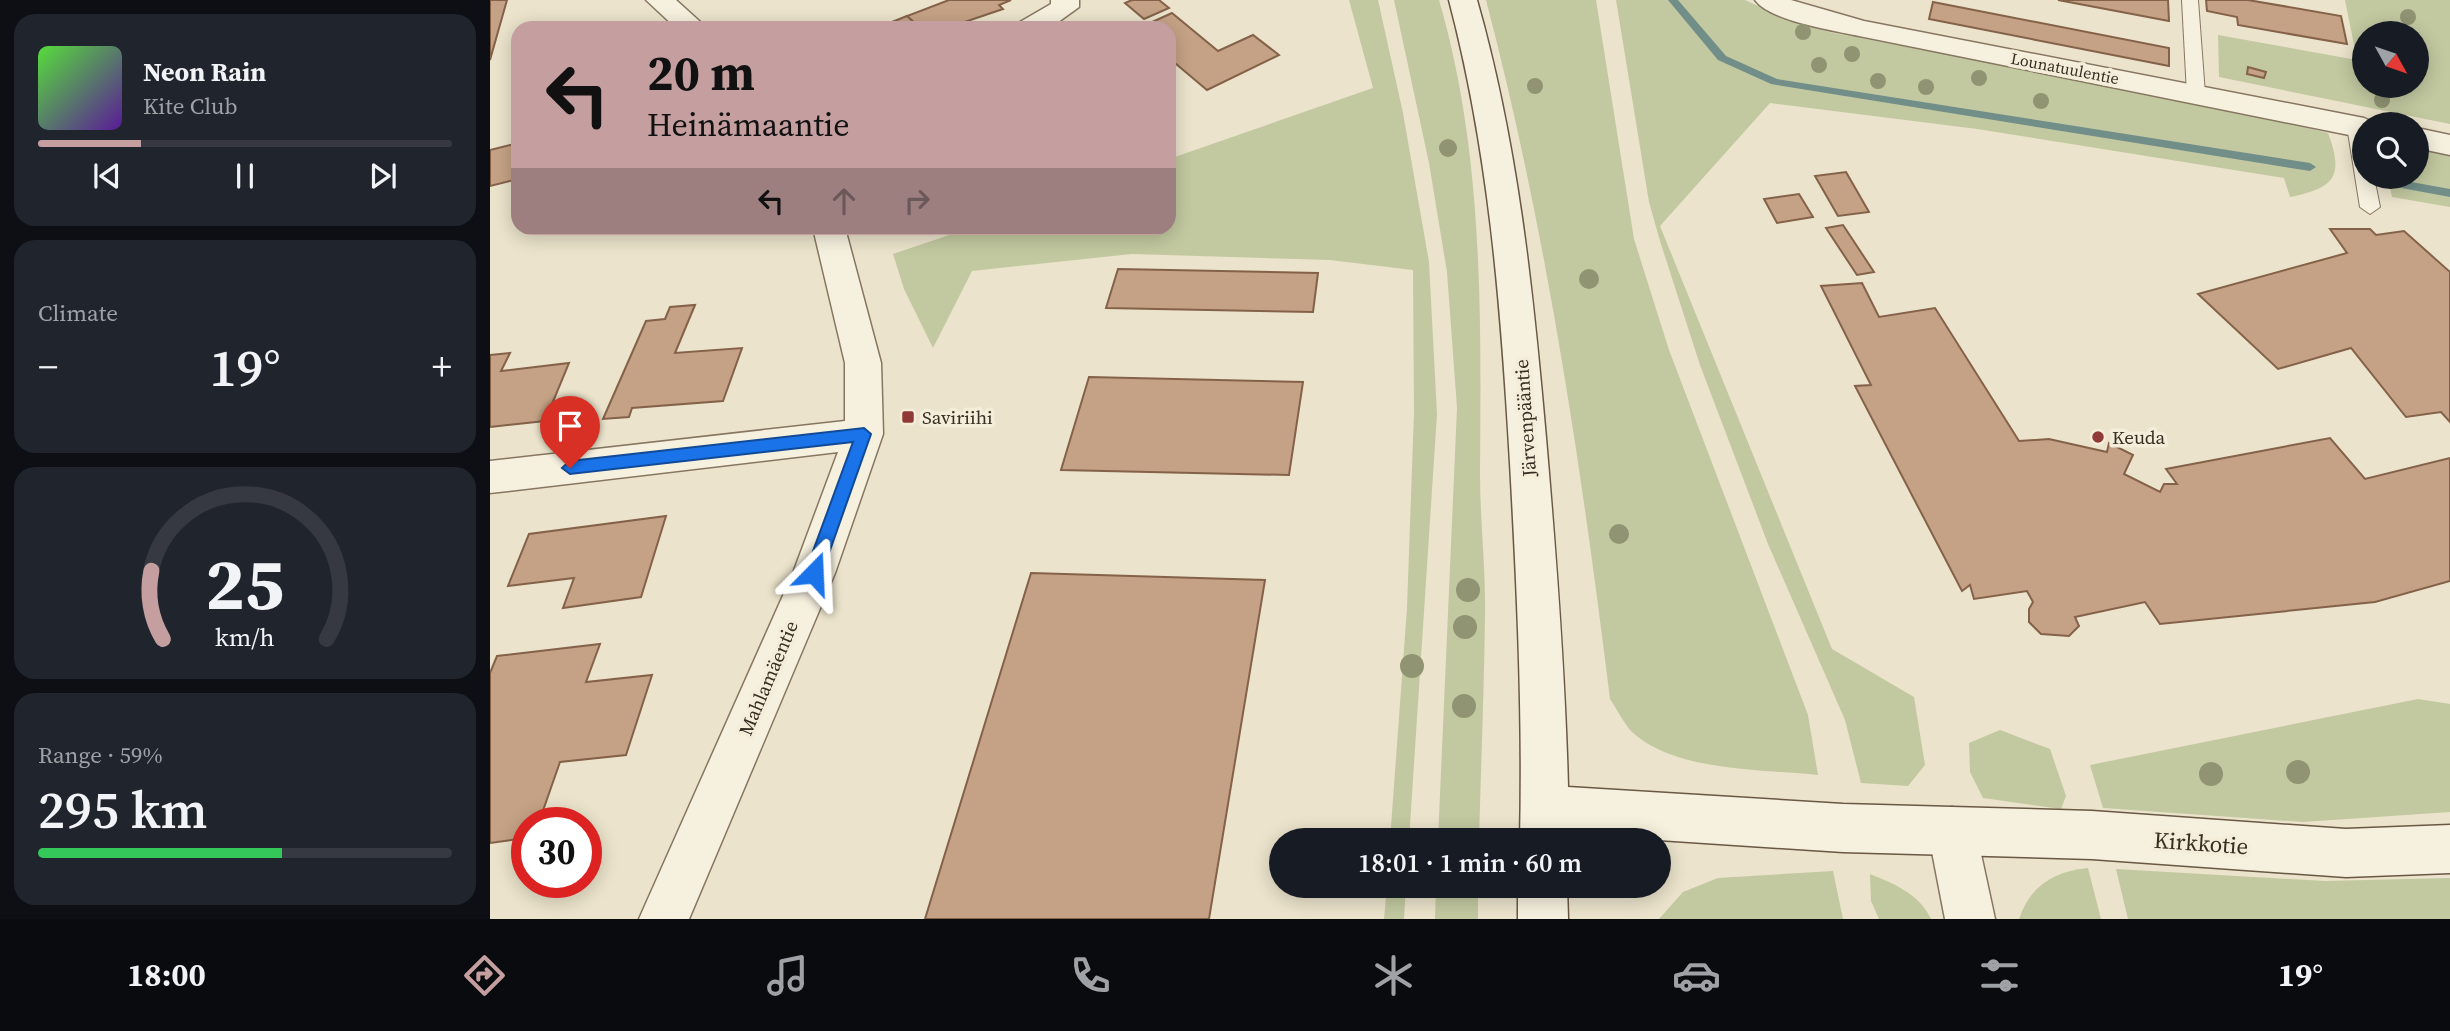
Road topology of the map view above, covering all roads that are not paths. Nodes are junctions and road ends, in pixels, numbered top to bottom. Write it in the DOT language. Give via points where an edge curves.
graph roads {
  1 [pos="660,0"];
  2 [pos="1065,0"];
  3 [pos="1463,0"];
  4 [pos="1769,0"];
  5 [pos="2190,0"];
  6 [pos="684,21"];
  7 [pos="1042,21"];
  8 [pos="2196,94"];
  9 [pos="2352,125"];
  10 [pos="2429,141"];
  11 [pos="2450,145"];
  12 [pos="2367,189"];
  13 [pos="2370,206"];
  14 [pos="831,235"];
  15 [pos="864,434"];
  16 [pos="490,477"];
  17 [pos="1545,825"];
  18 [pos="1952,831"];
  19 [pos="2450,849"];
  20 [pos="1543,898"];
  21 [pos="664,919"];
  22 [pos="1542,919"];
  23 [pos="1970,919"];
  1 -- 6 [label="street"];
  2 -- 7 [label="street" via="1065,7"];
  3 -- 17 [label="street, Järvenpääntie" via="1500,171 1514,269 1533,527"];
  4 -- 8 [label="street, Lounatuulentie" via="1798,13 1864,29"];
  5 -- 8 [label="lane"];
  8 -- 9 [label="street, Lounatuulentie"];
  10 -- 11 [label="street"];
  12 -- 13 [label="lane"];
  14 -- 15 [label="street, Mahlamäentie" via="863,363"];
  15 -- 16 [label="street"];
  15 -- 21 [label="street, Mahlamäentie" via="814,573"];
  17 -- 18 [label="street, Kirkkotie"];
  18 -- 19 [label="street, Kirkkotie" via="2092,835 2346,853"];
  18 -- 23 [label="street"];
  20 -- 22 [label="street"];
}
